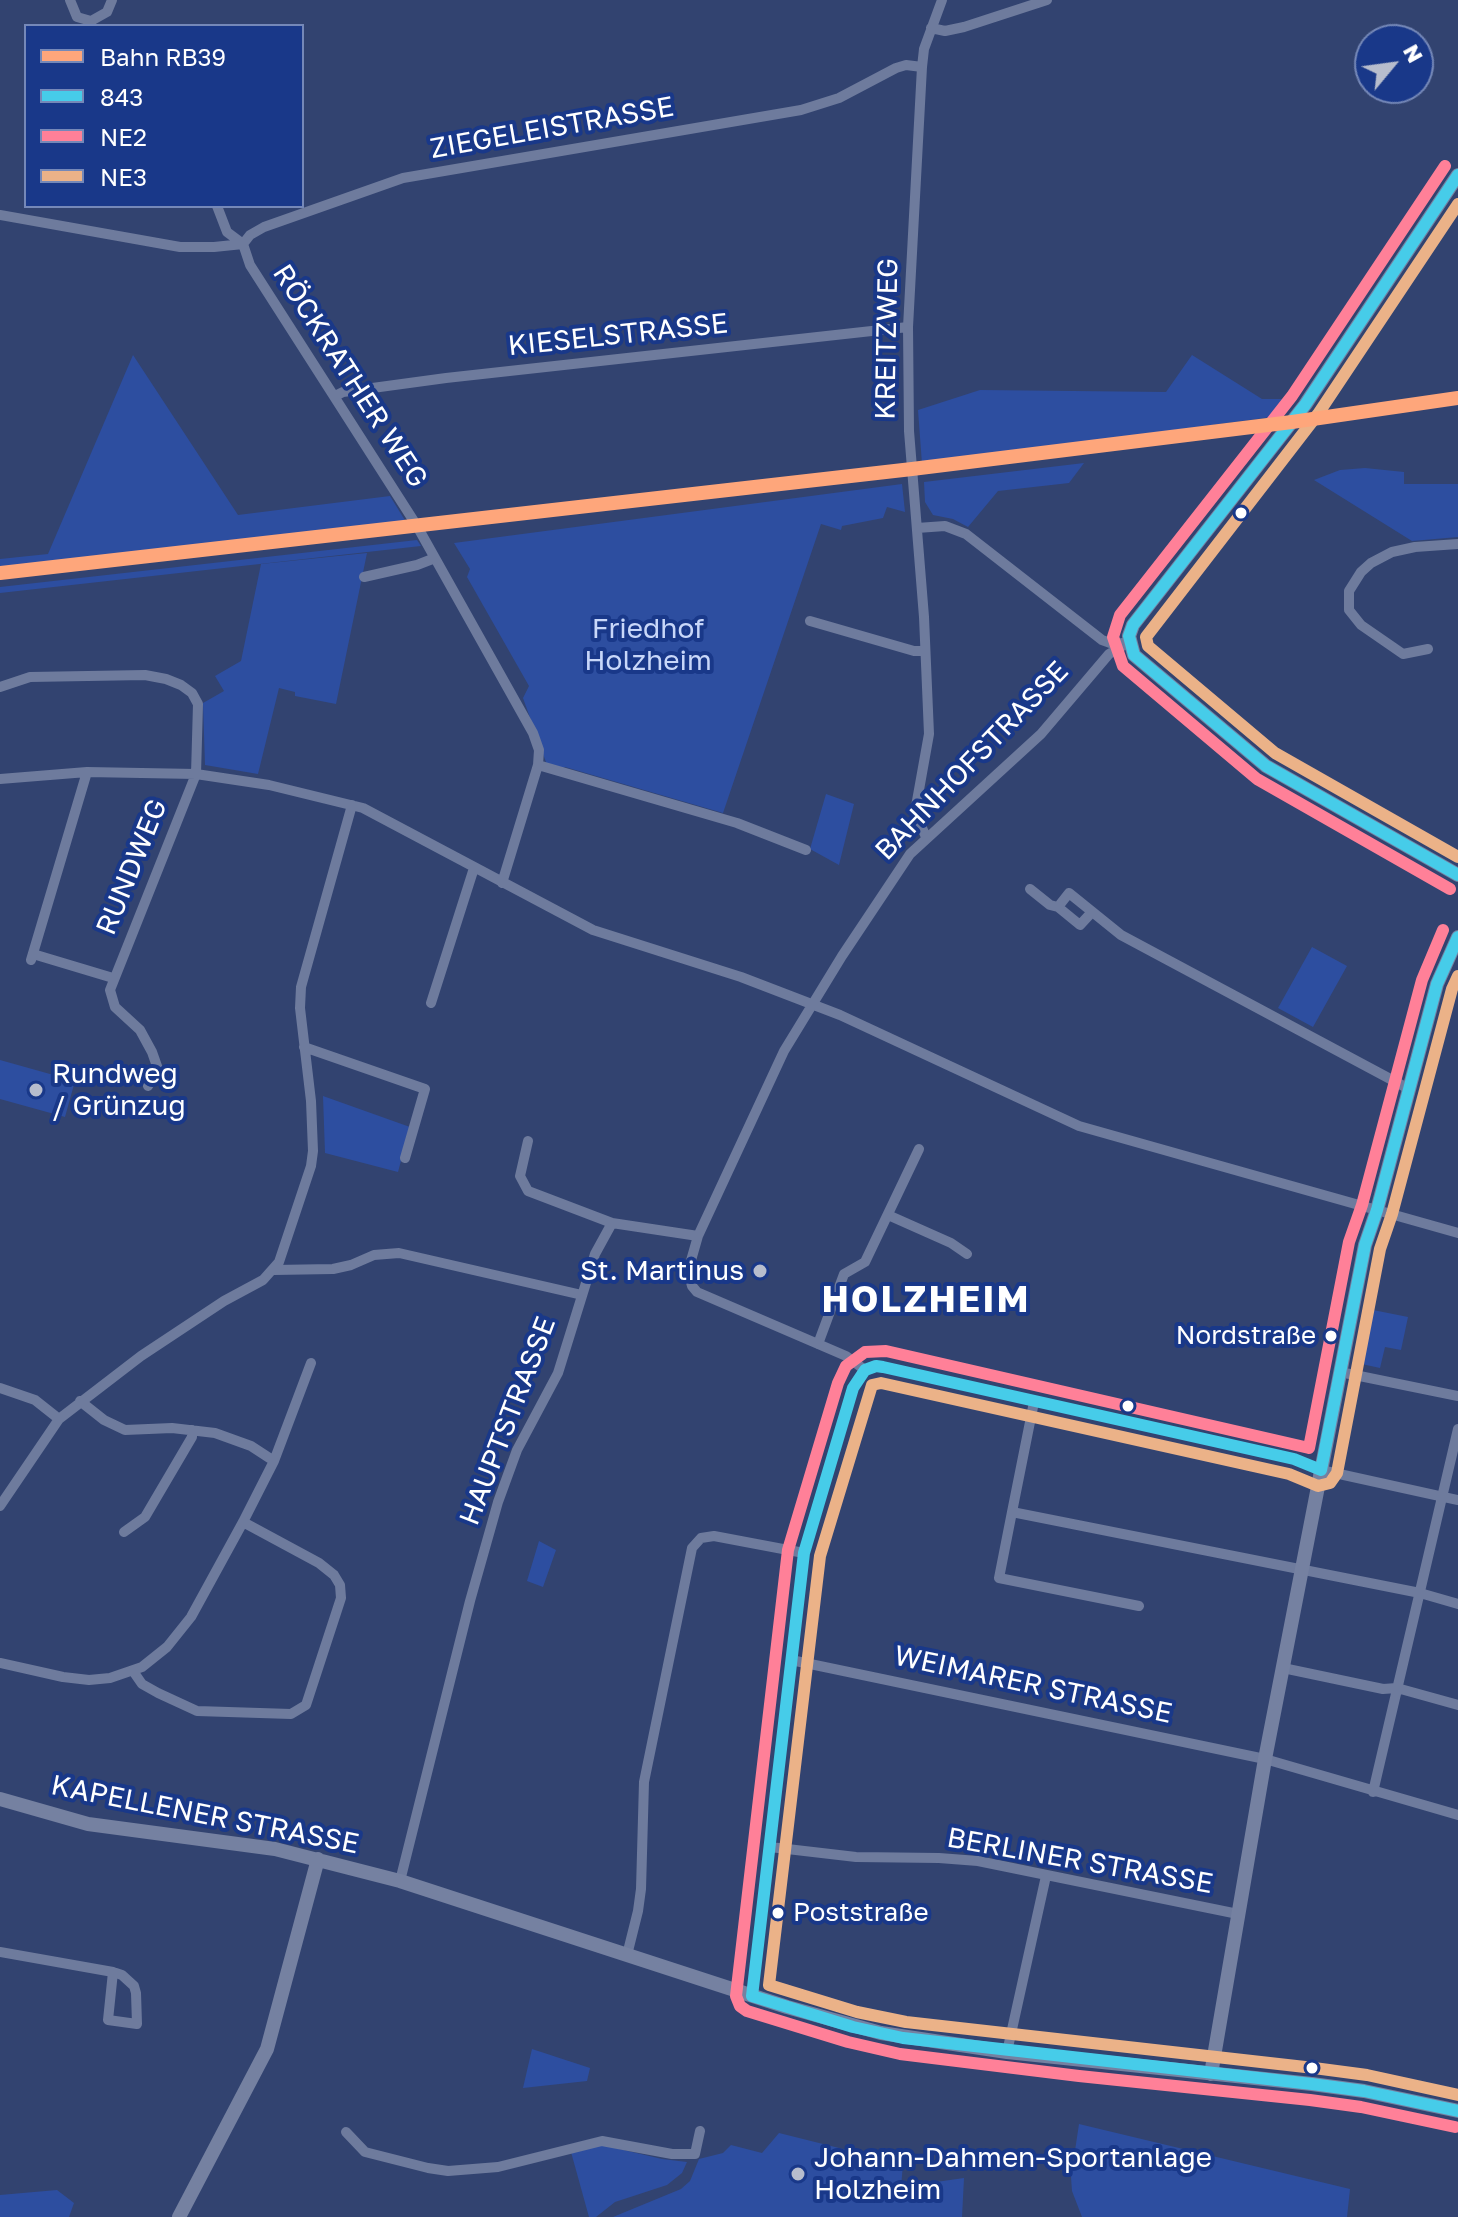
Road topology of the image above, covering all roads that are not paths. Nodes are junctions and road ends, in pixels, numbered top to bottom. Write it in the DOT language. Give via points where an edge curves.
graph roads {
  1 [pos="70,0"];
  2 [pos="112,0"];
  3 [pos="942,0"];
  4 [pos="1047,0"];
  5 [pos="931,28"];
  6 [pos="922,67"];
  7 [pos="1458,175"];
  8 [pos="218,208"];
  9 [pos="0,215"];
  10 [pos="243,244"];
  11 [pos="908,327"];
  12 [pos="335,396"];
  13 [pos="917,528"];
  14 [pos="1458,544"];
  15 [pos="435,558"];
  16 [pos="364,577"];
  17 [pos="810,621"];
  18 [pos="1129,642"];
  19 [pos="1428,649"];
  20 [pos="925,651"];
  21 [pos="0,687"];
  22 [pos="538,765"];
  23 [pos="87,772"];
  24 [pos="196,774"];
  25 [pos="0,779"];
  26 [pos="352,805"];
  27 [pos="926,837"];
  28 [pos="806,850"];
  29 [pos="474,868"];
  30 [pos="1458,875"];
  31 [pos="502,883"];
  32 [pos="1030,889"];
  33 [pos="1058,907"];
  34 [pos="1092,912"];
  35 [pos="1458,937"];
  36 [pos="113,978"];
  37 [pos="431,1003"];
  38 [pos="812,1004"];
  39 [pos="304,1047"];
  40 [pos="148,1086"];
  41 [pos="1409,1089"];
  42 [pos="528,1141"];
  43 [pos="919,1149"];
  44 [pos="405,1158"];
  45 [pos="1377,1210"];
  46 [pos="888,1215"];
  47 [pos="612,1223"];
  48 [pos="1458,1233"];
  49 [pos="698,1236"];
  50 [pos="967,1254"];
  51 [pos="274,1270"];
  52 [pos="582,1295"];
  53 [pos="818,1344"];
  54 [pos="311,1363"];
  55 [pos="865,1370"];
  56 [pos="1340,1372"];
  57 [pos="0,1388"];
  58 [pos="1458,1396"];
  59 [pos="80,1401"];
  60 [pos="1034,1402"];
  61 [pos="59,1419"];
  62 [pos="1458,1429"];
  63 [pos="192,1430"];
  64 [pos="274,1461"];
  65 [pos="1321,1470"];
  66 [pos="1442,1495"];
  67 [pos="1458,1500"];
  68 [pos="0,1506"];
  69 [pos="1012,1512"];
  70 [pos="243,1522"];
  71 [pos="124,1532"];
  72 [pos="804,1553"];
  73 [pos="1302,1570"];
  74 [pos="1420,1593"];
  75 [pos="1458,1604"];
  76 [pos="1139,1606"];
  77 [pos="791,1660"];
  78 [pos="0,1663"];
  79 [pos="1283,1668"];
  80 [pos="133,1671"];
  81 [pos="1397,1688"];
  82 [pos="1458,1705"];
  83 [pos="1265,1759"];
  84 [pos="1373,1792"];
  85 [pos="0,1799"];
  86 [pos="1458,1815"];
  87 [pos="770,1847"];
  88 [pos="318,1859"];
  89 [pos="1046,1876"];
  90 [pos="400,1881"];
  91 [pos="1238,1914"];
  92 [pos="0,1952"];
  93 [pos="627,1955"];
  94 [pos="113,1972"];
  95 [pos="752,1996"];
  96 [pos="1007,2052"];
  97 [pos="1211,2074"];
  98 [pos="1458,2111"];
  99 [pos="700,2131"];
  100 [pos="346,2132"];
  101 [pos="179,2217"];
  1 -- 2 [label="street" via="73,11 86,21 104,16"];
  3 -- 5 [label="street, KREITZWEG"];
  4 -- 5 [label="street" via="964,27"];
  5 -- 6 [label="street, KREITZWEG"];
  6 -- 10 [label="street, ZIEGELEISTRASSE" via="896,68 839,98 801,110 403,178 264,227"];
  6 -- 11 [label="street, KREITZWEG"];
  7 -- 18 [label="main road, BAHNHOFSTRASSE" via="1316,389 1133,625"];
  8 -- 10 [label="street" via="227,232"];
  9 -- 10 [label="street" via="180,247"];
  10 -- 12 [label="street, RÖCKRATHER WEG" via="250,265"];
  11 -- 12 [label="street, KIESELSTRASSE" via="446,378"];
  11 -- 13 [label="street, KREITZWEG"];
  12 -- 15 [label="street, RÖCKRATHER WEG"];
  13 -- 18 [label="street" via="955,528 1102,640"];
  13 -- 20 [label="street, KREITZWEG"];
  14 -- 19 [label="street" via="1415,547 1381,557 1361,572 1349,591 1349,610 1361,625 1403,654"];
  15 -- 16 [label="street"];
  15 -- 22 [label="street, RÖCKRATHER WEG" via="527,719 539,750"];
  17 -- 20 [label="street"];
  18 -- 27 [label="street, BAHNHOFSTRASSE" via="1103,659 1041,734"];
  18 -- 30 [label="main road" via="1134,655 1266,766"];
  20 -- 27 [label="street, KREITZWEG" via="929,734 915,812"];
  21 -- 24 [label="street, RUNDWEG" via="30,677 82,675 145,675 175,682 192,693 199,709"];
  22 -- 28 [label="street" via="737,823"];
  22 -- 31 [label="street"];
  23 -- 24 [label="street"];
  23 -- 25 [label="street"];
  23 -- 36 [label="street, RUNDWEG" via="32,957"];
  24 -- 26 [label="street"];
  24 -- 36 [label="street, RUNDWEG"];
  26 -- 29 [label="street"];
  26 -- 39 [label="street" via="301,987"];
  27 -- 38 [label="street, BAHNHOFSTRASSE" via="889,884"];
  29 -- 31 [label="street"];
  29 -- 37 [label="street"];
  31 -- 38 [label="street" via="593,930"];
  32 -- 33 [label="street"];
  33 -- 34 [label="street" via="1080,925"];
  33 -- 34 [label="street" via="1069,893"];
  34 -- 41 [label="street" via="1121,935"];
  35 -- 41 [label="main road" via="1437,984"];
  36 -- 40 [label="street, RUNDWEG" via="111,1001 140,1030 158,1069"];
  38 -- 45 [label="street" via="1079,1126"];
  38 -- 49 [label="street" via="784,1051"];
  39 -- 44 [label="street" via="425,1089"];
  39 -- 51 [label="street" via="313,1158"];
  41 -- 45 [label="main road"];
  42 -- 47 [label="street" via="520,1176 528,1191"];
  43 -- 46 [label="street"];
  45 -- 48 [label="street"];
  45 -- 56 [label="main road"];
  46 -- 50 [label="street"];
  46 -- 53 [label="street" via="865,1262 844,1274"];
  47 -- 49 [label="street"];
  47 -- 52 [label="street, HAUPTSTRASSE"];
  49 -- 53 [label="street" via="688,1271 695,1289"];
  51 -- 52 [label="street" via="333,1269 378,1253 399,1253"];
  51 -- 59 [label="street"];
  52 -- 90 [label="street, HAUPTSTRASSE" via="558,1373 517,1450 498,1502"];
  53 -- 55 [label="street"];
  54 -- 64 [label="street"];
  55 -- 60 [label="street" via="883,1367"];
  55 -- 72 [label="street" via="853,1388"];
  56 -- 58 [label="street"];
  56 -- 65 [label="main road"];
  57 -- 61 [label="street" via="35,1400"];
  59 -- 61 [label="street"];
  59 -- 63 [label="street" via="125,1430"];
  60 -- 65 [label="street" via="1294,1459"];
  60 -- 69 [label="street"];
  61 -- 68 [label="street"];
  62 -- 66 [label="street"];
  63 -- 64 [label="street" via="229,1437"];
  63 -- 71 [label="street" via="145,1517"];
  64 -- 70 [label="street"];
  65 -- 66 [label="street"];
  65 -- 73 [label="main road"];
  66 -- 67 [label="street"];
  66 -- 74 [label="street"];
  69 -- 73 [label="street"];
  69 -- 76 [label="street" via="999,1578"];
  70 -- 80 [label="street" via="176,1637"];
  70 -- 80 [label="street" via="319,1563 340,1585 341,1598 306,1705 291,1714 197,1711 142,1684"];
  72 -- 77 [label="street"];
  72 -- 93 [label="street" via="714,1536 701,1538 692,1548 644,1782 641,1889"];
  73 -- 74 [label="street"];
  73 -- 79 [label="main road"];
  74 -- 75 [label="street"];
  74 -- 81 [label="street"];
  77 -- 83 [label="street, WEIMARER STRASSE"];
  77 -- 87 [label="street"];
  78 -- 80 [label="street" via="89,1680"];
  79 -- 81 [label="street"];
  79 -- 83 [label="main road"];
  81 -- 82 [label="street"];
  81 -- 84 [label="street"];
  83 -- 84 [label="street, WEIMARER STRASSE"];
  83 -- 91 [label="main road"];
  84 -- 86 [label="street, WEIMARER STRASSE"];
  85 -- 88 [label="main road, KAPELLENER STRASSE" via="88,1824"];
  87 -- 89 [label="street, BERLINER STRASSE" via="856,1857 958,1859"];
  87 -- 95 [label="street"];
  88 -- 90 [label="main road, KAPELLENER STRASSE"];
  88 -- 101 [label="main road" via="267,2049"];
  89 -- 91 [label="street, BERLINER STRASSE"];
  89 -- 96 [label="street"];
  90 -- 93 [label="main road, KAPELLENER STRASSE"];
  91 -- 97 [label="main road"];
  92 -- 94 [label="street"];
  93 -- 95 [label="main road, KAPELLENER STRASSE"];
  94 -- 94 [label="street" via="108,2020 137,2024 134,1986"];
  95 -- 96 [label="main road, KAPELLENER STRASSE" via="881,2033"];
  96 -- 97 [label="main road, KAPELLENER STRASSE"];
  97 -- 98 [label="main road, KAPELLENER STRASSE" via="1364,2091"];
  99 -- 100 [label="street" via="695,2154 602,2141 498,2167 448,2171 365,2152"];
}
